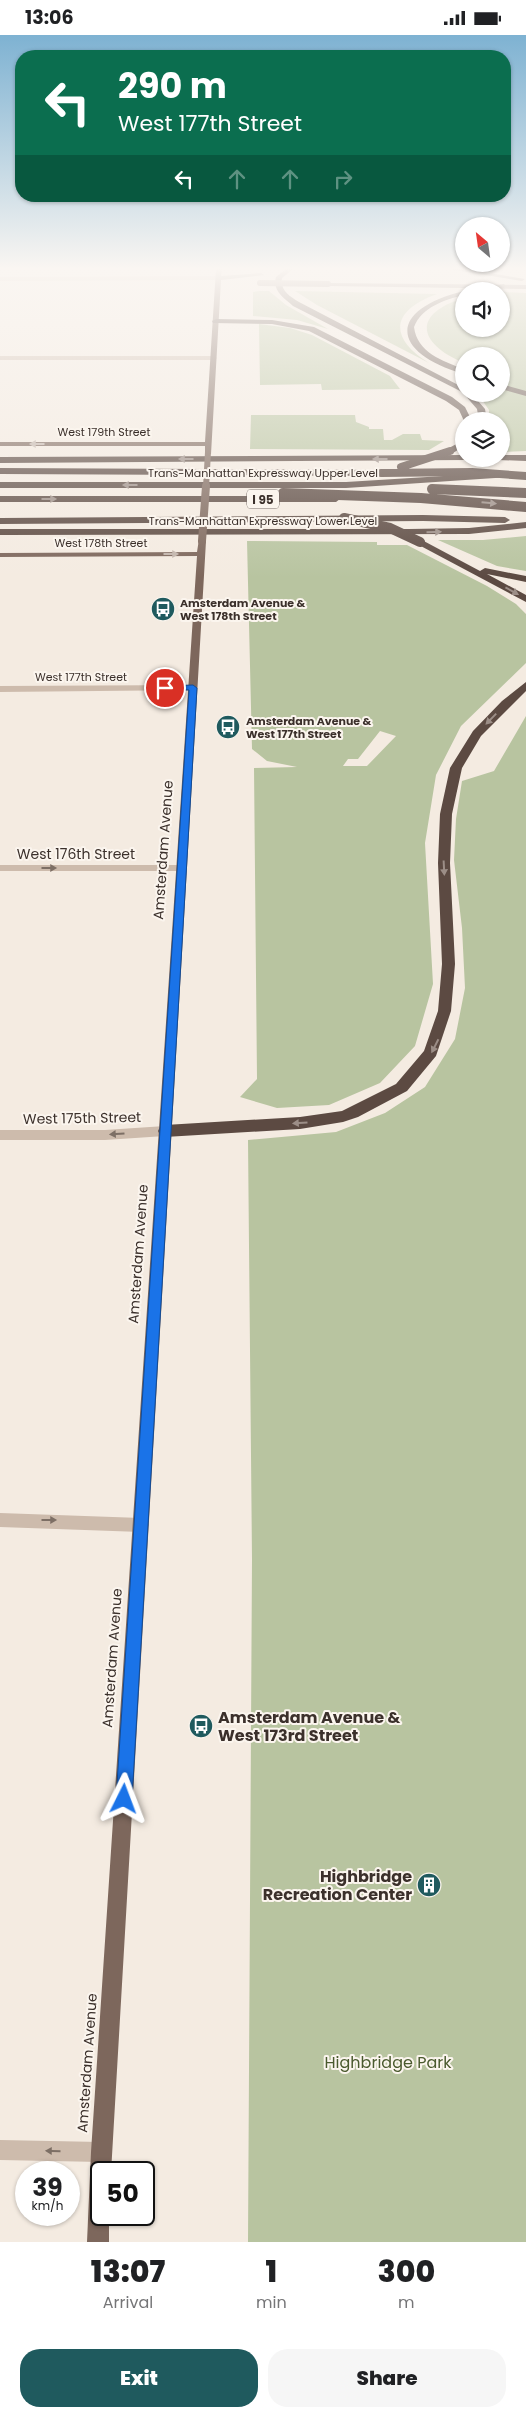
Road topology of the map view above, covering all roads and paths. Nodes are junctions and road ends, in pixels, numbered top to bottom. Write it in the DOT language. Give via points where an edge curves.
graph roads {
  1 [pos="213,372"];
  2 [pos="397,372"];
  3 [pos="427,372"];
  4 [pos="455,386"];
  5 [pos="510,389"];
  6 [pos="526,395"];
  7 [pos="464,412"];
  8 [pos="0,444"];
  9 [pos="208,448"];
  10 [pos="455,448"];
  11 [pos="455,458"];
  12 [pos="510,458"];
  13 [pos="526,458"];
  14 [pos="0,460"];
  15 [pos="0,471"];
  16 [pos="116,473"];
  17 [pos="380,473"];
  18 [pos="526,475"];
  19 [pos="0,477"];
  20 [pos="0,485"];
  21 [pos="526,488"];
  22 [pos="206,492"];
  23 [pos="283,493"];
  24 [pos="526,493"];
  25 [pos="0,499"];
  26 [pos="526,507"];
  27 [pos="0,515"];
  28 [pos="344,518"];
  29 [pos="77,519"];
  30 [pos="0,521"];
  31 [pos="526,524"];
  32 [pos="0,532"];
  33 [pos="202,554"];
  34 [pos="0,555"];
  35 [pos="467,567"];
  36 [pos="526,579"];
  37 [pos="526,599"];
  38 [pos="526,685"];
  39 [pos="193,688"];
  40 [pos="0,689"];
  41 [pos="0,868"];
  42 [pos="182,868"];
  43 [pos="165,1131"];
  44 [pos="0,1135"];
  45 [pos="0,1520"];
  46 [pos="141,1525"];
  47 [pos="0,2150"];
  48 [pos="101,2152"];
  49 [pos="98,2242"];
  1 -- 9 [label="main road, Amsterdam Avenue"];
  2 -- 7 [label="highway" via="449,399"];
  3 -- 4 [label="highway"];
  5 -- 6 [label="highway"];
  9 -- 8 [label="main road, West 179th Street, one-way"];
  9 -- 22 [label="main road, Amsterdam Avenue, bridge"];
  10 -- 17 [label="highway, bridge"];
  11 -- 14 [label="highway, one-way"];
  12 -- 13 [label="highway"];
  15 -- 16 [label="highway"];
  16 -- 17 [label="highway"];
  16 -- 19 [label="highway"];
  17 -- 18 [label="highway, bridge"];
  18 -- 20 [label="highway, Trans-Manhattan Expressway Upper Level / I 95, one-way" via="353,485"];
  25 -- 21 [label="highway, Trans-Manhattan Expressway Upper Level / I 95, one-way" via="344,499"];
  22 -- 23 [label="highway"];
  22 -- 33 [label="main road, Amsterdam Avenue, bridge"];
  23 -- 24 [label="highway, bridge" via="317,489 435,489"];
  23 -- 26 [label="highway, one-way, bridge"];
  27 -- 29 [label="highway"];
  28 -- 29 [label="highway"];
  28 -- 31 [label="highway, bridge" via="467,518"];
  28 -- 35 [label="highway, bridge" via="390,529"];
  29 -- 30 [label="highway"];
  32 -- 31 [label="highway, Trans-Manhattan Expressway Lower Level, one-way" via="409,532 468,531"];
  34 -- 33 [label="main road, West 178th Street, one-way"];
  33 -- 39 [label="main road, Amsterdam Avenue"];
  35 -- 36 [label="highway"];
  35 -- 37 [label="highway, one-way"];
  38 -- 43 [label="highway, one-way" via="473,739 453,779 443,831 449,963 444,1014 440,1036 420,1069 404,1086 387,1097 334,1118"];
  39 -- 40 [label="street, West 177th Street"];
  39 -- 42 [label="main road, Amsterdam Avenue"];
  41 -- 42 [label="street, West 176th Street, one-way"];
  42 -- 43 [label="main road, Amsterdam Avenue"];
  43 -- 44 [label="street, West 175th Street, one-way" via="105,1135"];
  43 -- 46 [label="main road, Amsterdam Avenue"];
  45 -- 46 [label="street, one-way"];
  46 -- 48 [label="main road, Amsterdam Avenue"];
  48 -- 47 [label="street, one-way"];
  48 -- 49 [label="main road, Amsterdam Avenue"];
}
